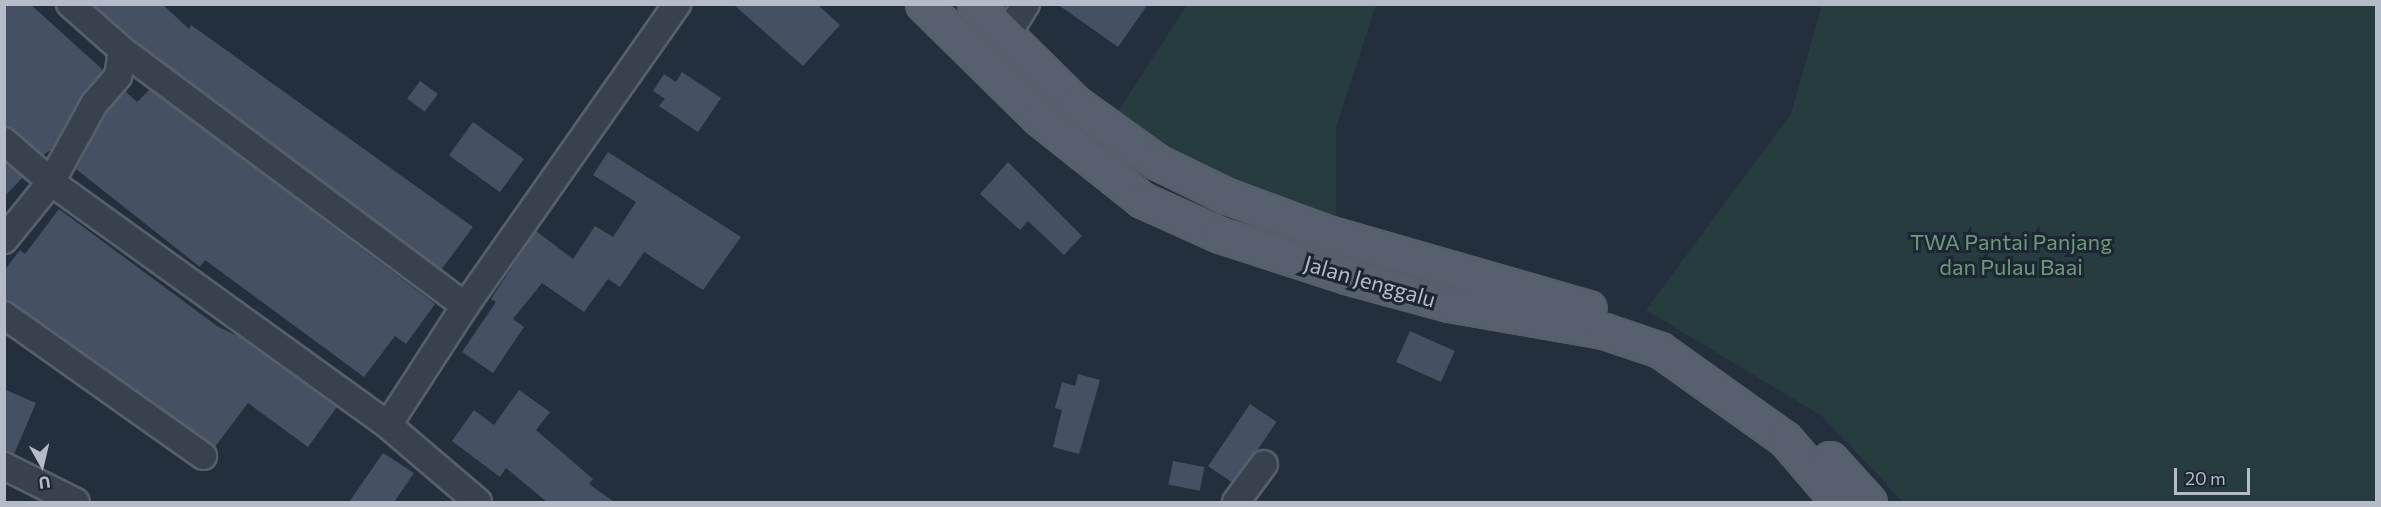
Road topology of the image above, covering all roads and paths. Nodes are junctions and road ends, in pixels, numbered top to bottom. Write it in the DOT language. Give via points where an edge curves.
graph roads {
  1 [pos="70,4"];
  2 [pos="677,4"];
  3 [pos="923,4"];
  4 [pos="975,4"];
  5 [pos="1026,4"];
  6 [pos="1006,36"];
  7 [pos="122,50"];
  8 [pos="4,141"];
  9 [pos="51,182"];
  10 [pos="4,240"];
  11 [pos="465,306"];
  12 [pos="4,315"];
  13 [pos="1665,344"];
  14 [pos="388,425"];
  15 [pos="1791,433"];
  16 [pos="203,456"];
  17 [pos="1264,464"];
  18 [pos="4,466"];
  19 [pos="76,502"];
  20 [pos="478,502"];
  21 [pos="1236,502"];
  22 [pos="1839,502"];
  23 [pos="1869,502"];
  1 -- 7 [label="street"];
  2 -- 11 [label="street"];
  3 -- 13 [label="main road, Jalan Jenggalu" via="1039,118 1142,200 1220,235 1346,276 1449,304"];
  4 -- 6 [label="main road, Jalan Jenggalu"];
  5 -- 6 [label="street"];
  6 -- 13 [label="main road, Jalan Jenggalu" via="1075,103 1157,162 1227,196 1327,233 1592,310"];
  7 -- 9 [label="street" via="118,75 94,104"];
  7 -- 11 [label="street"];
  8 -- 9 [label="street"];
  9 -- 10 [label="street"];
  9 -- 14 [label="street"];
  11 -- 14 [label="street"];
  12 -- 16 [label="street"];
  13 -- 15 [label="main road, Jalan Jenggalu"];
  14 -- 20 [label="street" via="409,447"];
  15 -- 22 [label="main road, Jalan Jenggalu"];
  15 -- 23 [label="main road, Jalan Jenggalu"];
  17 -- 21 [label="street"];
  18 -- 19 [label="street"];
}
